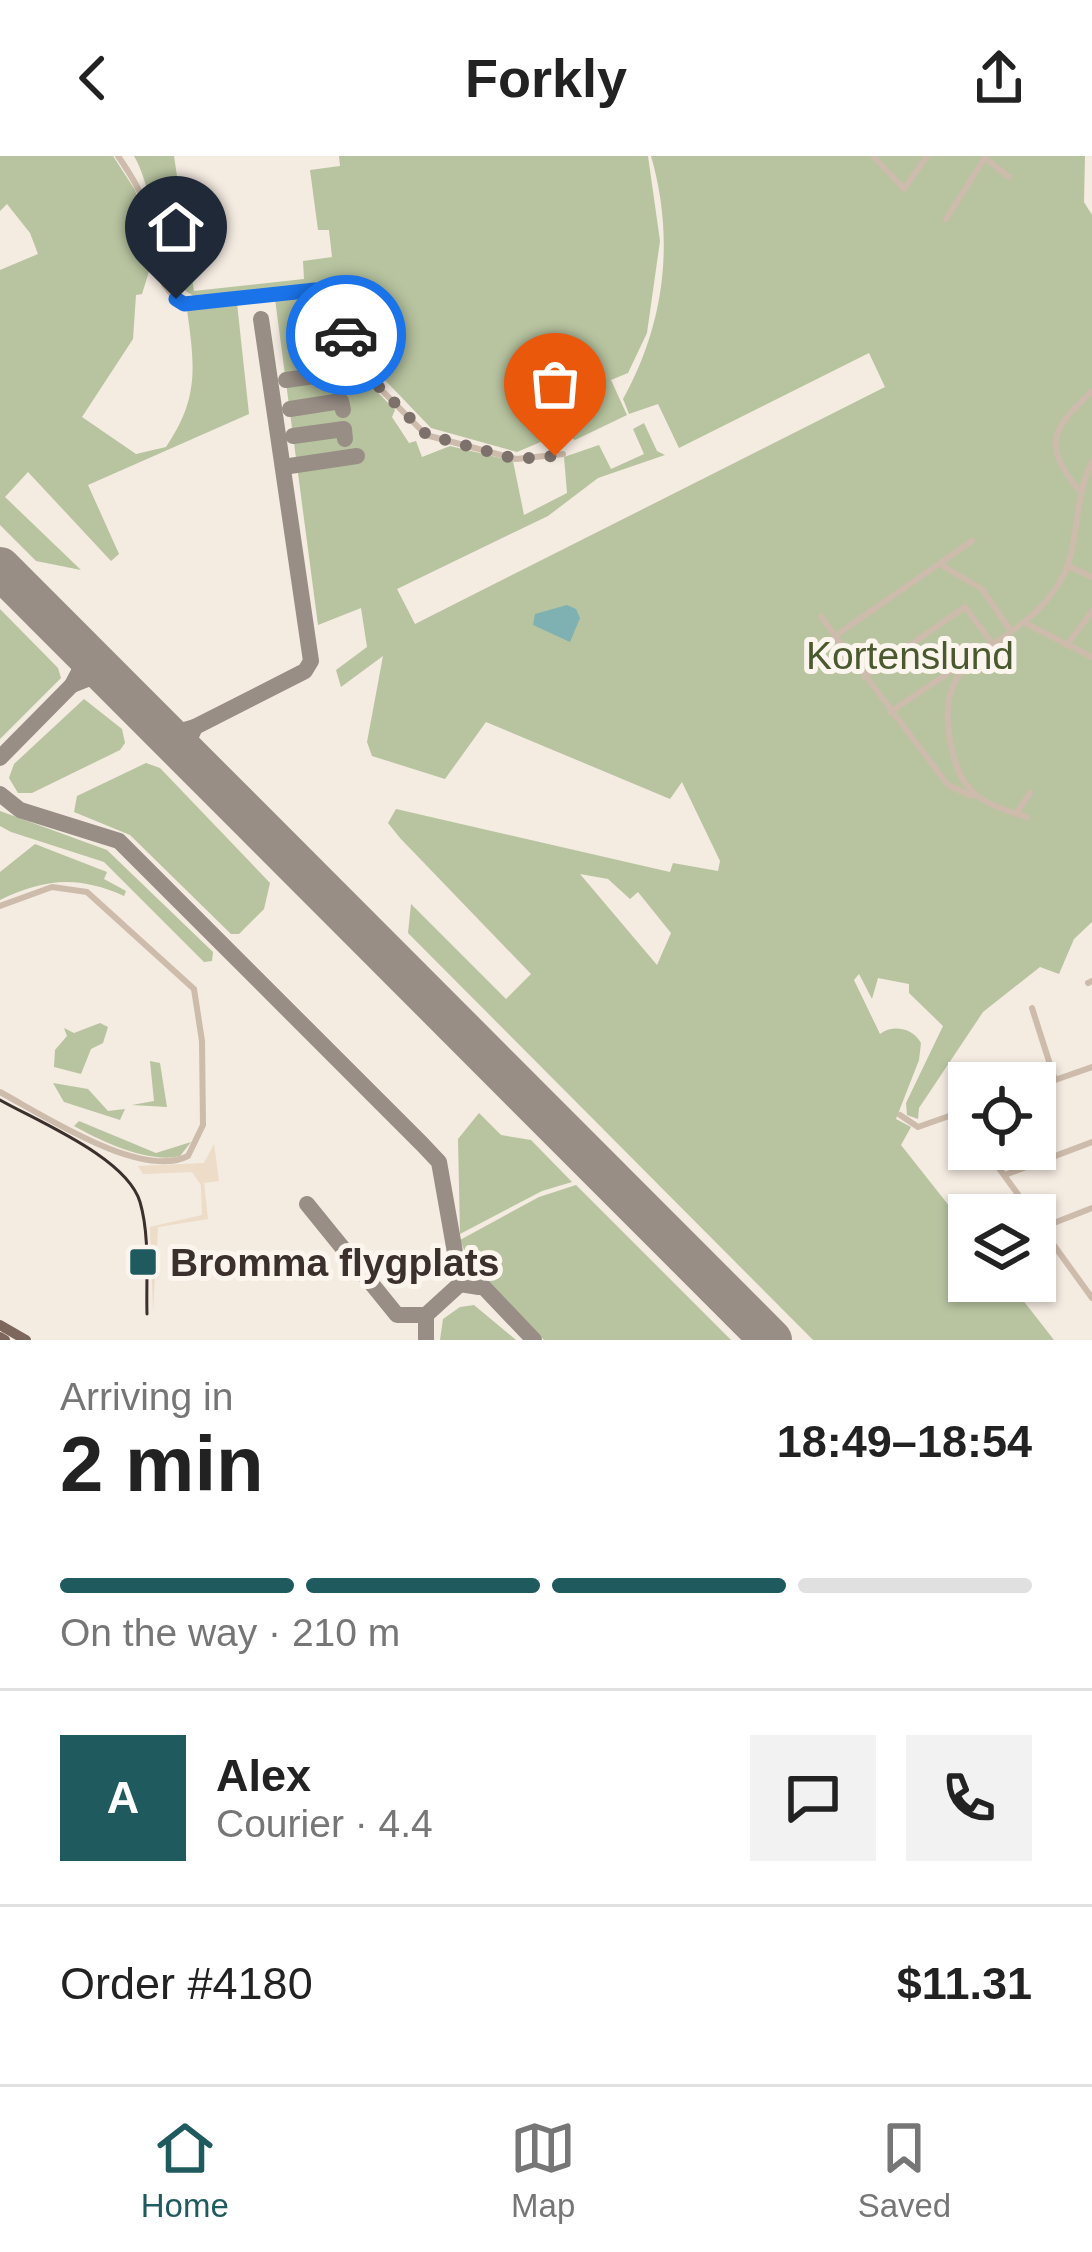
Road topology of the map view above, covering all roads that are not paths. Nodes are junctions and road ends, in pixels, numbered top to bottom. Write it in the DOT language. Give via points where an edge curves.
graph roads {
  1 [pos="118,156"];
  2 [pos="873,156"];
  3 [pos="927,156"];
  4 [pos="984,157"];
  5 [pos="1009,177"];
  6 [pos="946,219"];
  7 [pos="1092,391"];
  8 [pos="563,454"];
  9 [pos="1092,462"];
  10 [pos="1078,489"];
  11 [pos="972,541"];
  12 [pos="939,565"];
  13 [pos="1068,566"];
  14 [pos="1092,577"];
  15 [pos="1092,611"];
  16 [pos="821,617"];
  17 [pos="1023,622"];
  18 [pos="1010,630"];
  19 [pos="835,636"];
  20 [pos="992,643"];
  21 [pos="1067,645"];
  22 [pos="1092,657"];
  23 [pos="962,664"];
  24 [pos="864,676"];
  25 [pos="890,712"];
  26 [pos="1030,793"];
  27 [pos="975,797"];
  28 [pos="1016,814"];
  29 [pos="1027,817"];
  30 [pos="0,906"];
  31 [pos="1032,1008"];
  32 [pos="1049,1062"];
  33 [pos="1092,1067"];
  34 [pos="1056,1080"];
  35 [pos="0,1092"];
  36 [pos="900,1115"];
  37 [pos="948,1116"];
  38 [pos="1092,1142"];
  39 [pos="1001,1170"];
  40 [pos="1005,1175"];
  41 [pos="1018,1194"];
  42 [pos="1092,1208"];
  43 [pos="1056,1222"];
  44 [pos="1056,1249"];
  45 [pos="1092,1298"];
  46 [pos="1,1331"];
  47 [pos="26,1340"];
  1 -- 8 [label="street" via="150,219 158,274 176,299 320,292 340,313 349,357 427,435 516,459"];
  2 -- 3 [label="street" via="904,189"];
  4 -- 5 [label="street"];
  4 -- 6 [label="street"];
  7 -- 10 [label="street" via="1054,441 1054,456"];
  9 -- 10 [label="street"];
  10 -- 13 [label="street"];
  11 -- 12 [label="street"];
  12 -- 18 [label="street" via="982,590"];
  12 -- 19 [label="street"];
  13 -- 14 [label="street"];
  13 -- 17 [label="street"];
  15 -- 21 [label="street"];
  16 -- 19 [label="street"];
  17 -- 18 [label="street"];
  17 -- 21 [label="street"];
  18 -- 20 [label="street"];
  19 -- 24 [label="street"];
  20 -- 23 [label="street"];
  20 -- 24 [label="street" via="965,607"];
  21 -- 22 [label="street"];
  23 -- 25 [label="street"];
  23 -- 27 [label="street" via="946,730 957,771"];
  24 -- 25 [label="street"];
  25 -- 27 [label="street" via="948,784"];
  26 -- 28 [label="street"];
  27 -- 28 [label="street"];
  28 -- 29 [label="street"];
  30 -- 35 [label="street" via="52,887 87,892 194,989 203,1125 188,1156 168,1163 91,1142"];
  31 -- 32 [label="street"];
  33 -- 34 [label="street"];
  36 -- 37 [label="street" via="918,1126"];
  38 -- 40 [label="street"];
  39 -- 40 [label="street"];
  40 -- 41 [label="street"];
  42 -- 43 [label="street"];
  44 -- 45 [label="street"];
  46 -- 47 [label="main road"];
}
